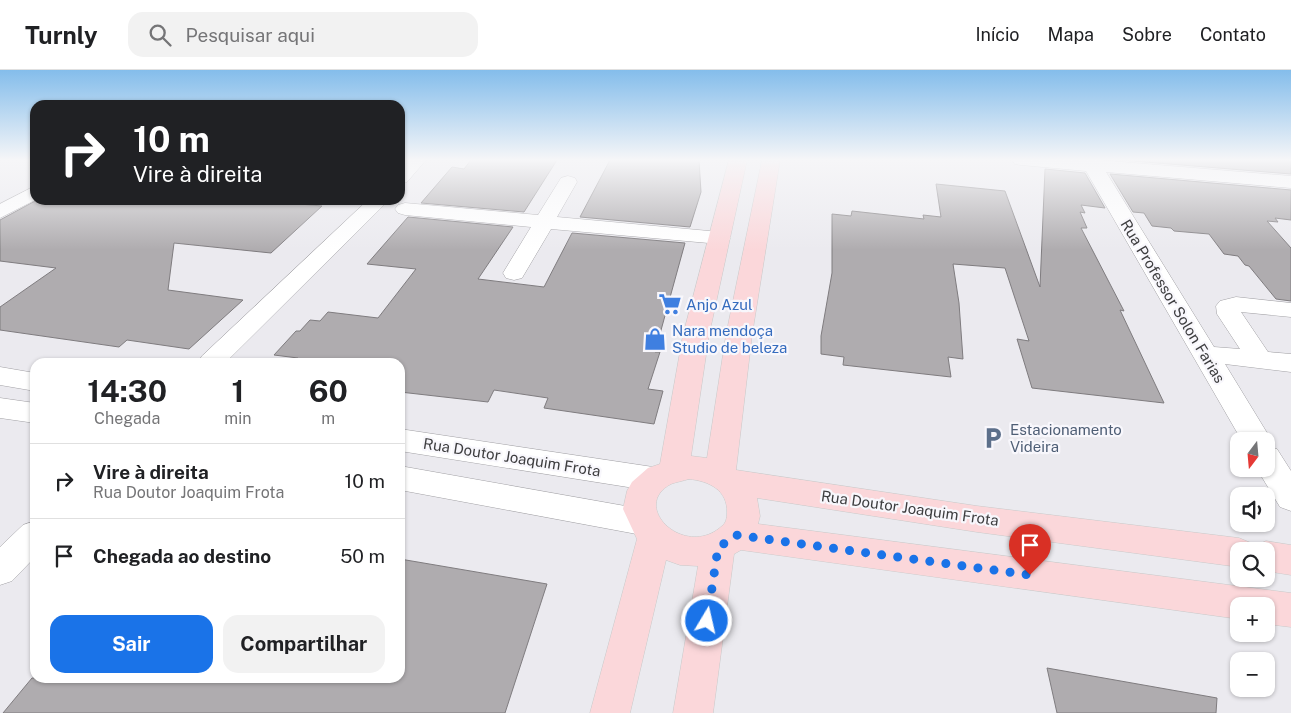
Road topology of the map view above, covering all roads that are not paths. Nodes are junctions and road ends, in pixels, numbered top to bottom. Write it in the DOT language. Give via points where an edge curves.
graph roads {
  1 [pos="563,190"];
  2 [pos="731,190"];
  3 [pos="765,190"];
  4 [pos="1107,190"];
  5 [pos="30,195"];
  6 [pos="374,205"];
  7 [pos="406,209"];
  8 [pos="0,212"];
  9 [pos="544,222"];
  10 [pos="720,238"];
  11 [pos="514,273"];
  12 [pos="1291,310"];
  13 [pos="1205,354"];
  14 [pos="215,358"];
  15 [pos="1260,360"];
  16 [pos="1291,363"];
  17 [pos="0,376"];
  18 [pos="30,381"];
  19 [pos="0,408"];
  20 [pos="30,412"];
  21 [pos="1252,432"];
  22 [pos="405,441"];
  23 [pos="1275,471"];
  24 [pos="664,474"];
  25 [pos="725,478"];
  26 [pos="405,479"];
  27 [pos="1291,498"];
  28 [pos="648,530"];
  29 [pos="30,540"];
  30 [pos="727,542"];
  31 [pos="1230,552"];
  32 [pos="1275,557"];
  33 [pos="1291,560"];
  34 [pos="0,570"];
  35 [pos="1230,602"];
  36 [pos="1275,608"];
  37 [pos="1291,610"];
  38 [pos="610,713"];
  39 [pos="693,713"];
  1 -- 9 [label="street"];
  2 -- 10 [label="main road"];
  3 -- 25 [label="main road" via="739,335"];
  4 -- 13 [label="street, Rua Professor Solon Farias"];
  5 -- 8 [label="street"];
  6 -- 14 [label="street"];
  7 -- 9 [label="street"];
  9 -- 10 [label="street"];
  9 -- 11 [label="street"];
  10 -- 24 [label="main road"];
  12 -- 15 [label="street" via="1236,304 1228,306 1229,314"];
  13 -- 15 [label="street"];
  13 -- 21 [label="street, Rua Professor Solon Farias"];
  15 -- 16 [label="street"];
  17 -- 18 [label="street"];
  19 -- 20 [label="street"];
  22 -- 24 [label="street, Rua Doutor Joaquim Frota"];
  23 -- 27 [label="street"];
  24 -- 25 [label="main road" via="697,468"];
  24 -- 28 [label="main road" via="640,499 639,510"];
  25 -- 30 [label="main road" via="738,490 745,513 743,524"];
  25 -- 31 [label="main road, Rua Doutor Joaquim Frota" via="977,519"];
  26 -- 28 [label="street"];
  28 -- 30 [label="main road" via="665,545 691,552"];
  28 -- 38 [label="main road"];
  29 -- 34 [label="street"];
  30 -- 35 [label="main road"];
  30 -- 39 [label="main road"];
  32 -- 33 [label="main road"];
  36 -- 37 [label="main road"];
}
